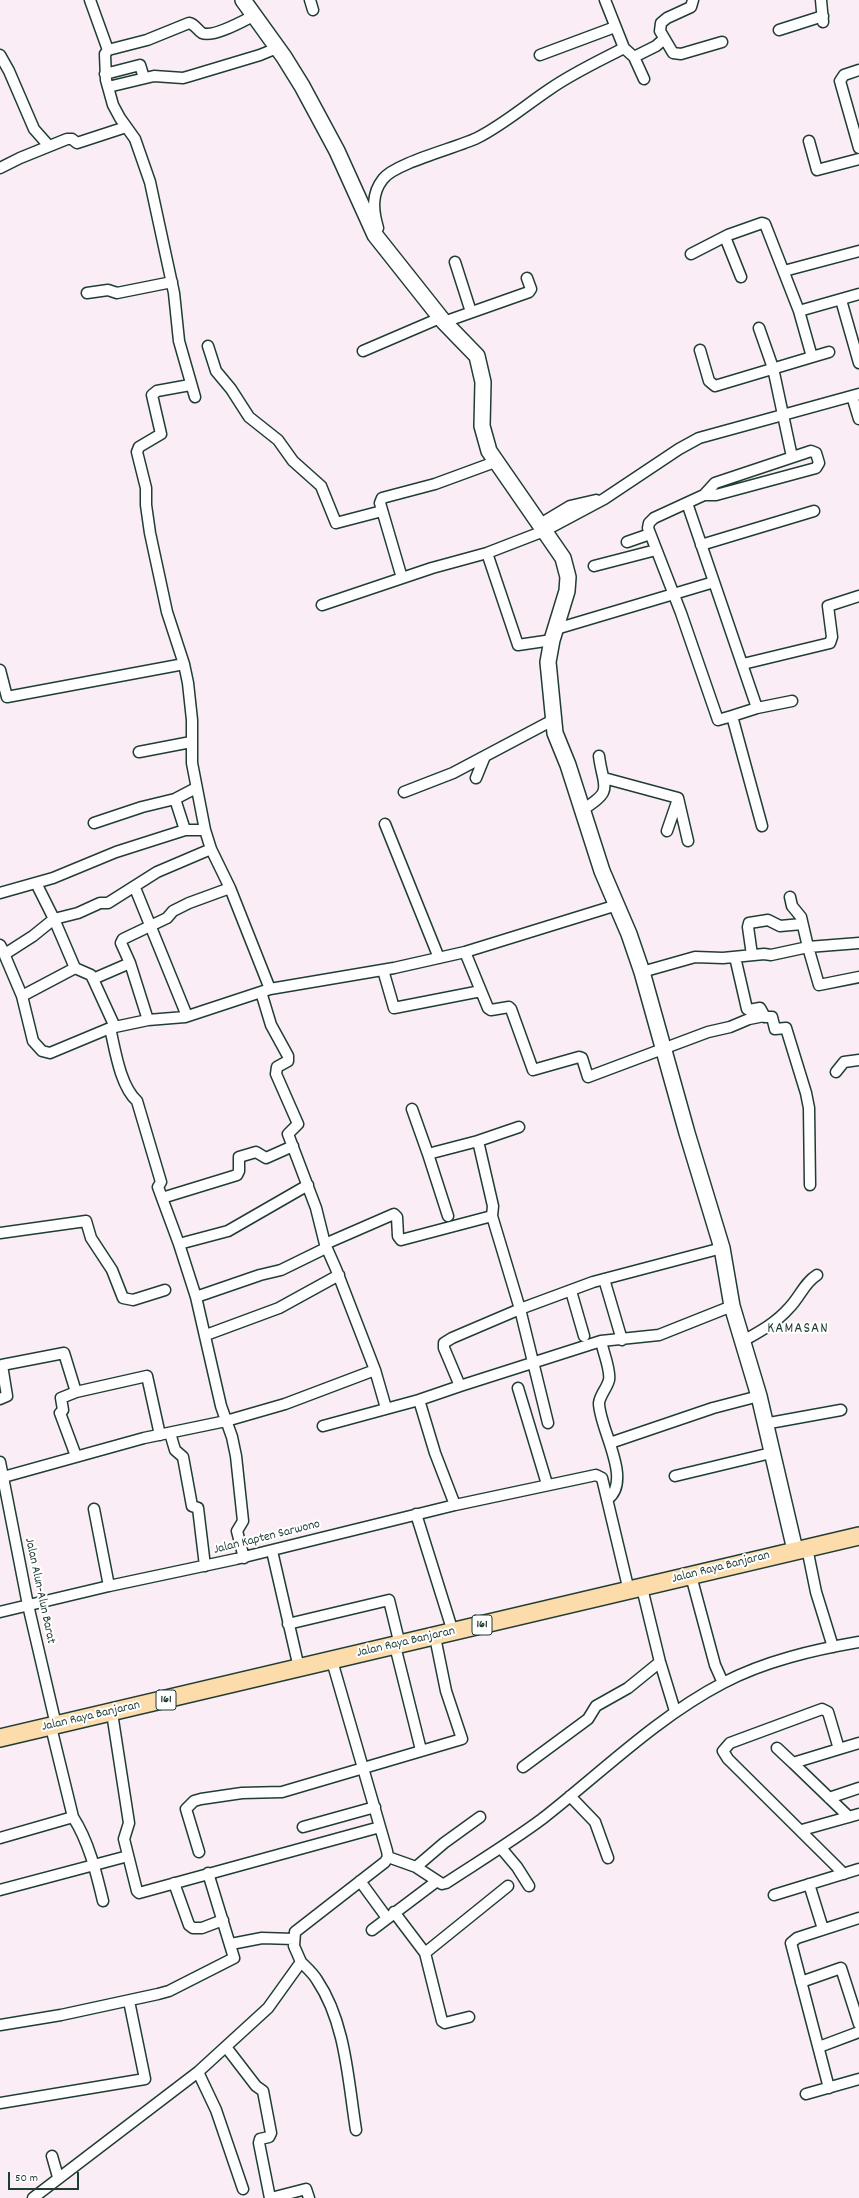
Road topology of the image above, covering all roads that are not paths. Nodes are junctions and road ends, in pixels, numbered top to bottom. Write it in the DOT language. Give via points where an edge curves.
graph roads {
  1 [pos="90,0"];
  2 [pos="310,0"];
  3 [pos="605,0"];
  4 [pos="693,0"];
  5 [pos="821,0"];
  6 [pos="251,7"];
  7 [pos="313,10"];
  8 [pos="615,27"];
  9 [pos="779,30"];
  10 [pos="664,39"];
  11 [pos="722,42"];
  12 [pos="277,48"];
  13 [pos="624,48"];
  14 [pos="108,50"];
  15 [pos="0,55"];
  16 [pos="540,55"];
  17 [pos="634,57"];
  18 [pos="859,70"];
  19 [pos="105,74"];
  20 [pos="144,78"];
  21 [pos="644,80"];
  22 [pos="108,86"];
  23 [pos="855,114"];
  24 [pos="126,127"];
  25 [pos="809,141"];
  26 [pos="49,146"];
  27 [pos="859,148"];
  28 [pos="859,159"];
  29 [pos="0,168"];
  30 [pos="725,237"];
  31 [pos="380,241"];
  32 [pos="859,251"];
  33 [pos="691,254"];
  34 [pos="455,262"];
  35 [pos="784,271"];
  36 [pos="741,277"];
  37 [pos="528,278"];
  38 [pos="172,282"];
  39 [pos="87,293"];
  40 [pos="859,294"];
  41 [pos="841,300"];
  42 [pos="799,311"];
  43 [pos="469,313"];
  44 [pos="447,319"];
  45 [pos="760,328"];
  46 [pos="208,346"];
  47 [pos="700,350"];
  48 [pos="363,351"];
  49 [pos="829,352"];
  50 [pos="812,357"];
  51 [pos="859,363"];
  52 [pos="773,368"];
  53 [pos="190,385"];
  54 [pos="856,395"];
  55 [pos="195,398"];
  56 [pos="782,416"];
  57 [pos="859,419"];
  58 [pos="792,457"];
  59 [pos="495,462"];
  60 [pos="704,495"];
  61 [pos="687,503"];
  62 [pos="382,511"];
  63 [pos="814,511"];
  64 [pos="551,522"];
  65 [pos="650,534"];
  66 [pos="627,542"];
  67 [pos="701,545"];
  68 [pos="656,550"];
  69 [pos="487,553"];
  70 [pos="594,566"];
  71 [pos="402,578"];
  72 [pos="714,582"];
  73 [pos="674,594"];
  74 [pos="859,596"];
  75 [pos="322,605"];
  76 [pos="554,634"];
  77 [pos="184,664"];
  78 [pos="743,664"];
  79 [pos="0,670"];
  80 [pos="792,700"];
  81 [pos="757,708"];
  82 [pos="732,716"];
  83 [pos="553,720"];
  84 [pos="191,742"];
  85 [pos="140,752"];
  86 [pos="485,756"];
  87 [pos="599,756"];
  88 [pos="476,778"];
  89 [pos="604,778"];
  90 [pos="196,788"];
  91 [pos="404,792"];
  92 [pos="678,798"];
  93 [pos="175,799"];
  94 [pos="582,810"];
  95 [pos="94,822"];
  96 [pos="385,824"];
  97 [pos="762,826"];
  98 [pos="185,830"];
  99 [pos="205,830"];
  100 [pos="667,831"];
  101 [pos="688,841"];
  102 [pos="211,849"];
  103 [pos="36,883"];
  104 [pos="135,888"];
  105 [pos="230,888"];
  106 [pos="0,893"];
  107 [pos="790,897"];
  108 [pos="617,905"];
  109 [pos="54,919"];
  110 [pos="802,924"];
  111 [pos="151,926"];
  112 [pos="859,943"];
  113 [pos="808,947"];
  114 [pos="465,952"];
  115 [pos="2,953"];
  116 [pos="752,955"];
  117 [pos="736,957"];
  118 [pos="439,958"];
  119 [pos="130,963"];
  120 [pos="75,968"];
  121 [pos="383,970"];
  122 [pos="642,972"];
  123 [pos="859,977"];
  124 [pos="93,979"];
  125 [pos="266,990"];
  126 [pos="481,992"];
  127 [pos="22,996"];
  128 [pos="187,1016"];
  129 [pos="764,1016"];
  130 [pos="148,1020"];
  131 [pos="112,1028"];
  132 [pos="663,1050"];
  133 [pos="859,1060"];
  134 [pos="836,1072"];
  135 [pos="412,1109"];
  136 [pos="519,1127"];
  137 [pos="478,1141"];
  138 [pos="293,1146"];
  139 [pos="428,1154"];
  140 [pos="308,1185"];
  141 [pos="810,1185"];
  142 [pos="162,1198"];
  143 [pos="448,1216"];
  144 [pos="492,1216"];
  145 [pos="0,1233"];
  146 [pos="179,1244"];
  147 [pos="325,1246"];
  148 [pos="722,1248"];
  149 [pos="339,1275"];
  150 [pos="816,1275"];
  151 [pos="604,1280"];
  152 [pos="165,1290"];
  153 [pos="571,1291"];
  154 [pos="196,1297"];
  155 [pos="732,1306"];
  156 [pos="520,1309"];
  157 [pos="206,1335"];
  158 [pos="584,1336"];
  159 [pos="622,1340"];
  160 [pos="601,1341"];
  161 [pos="741,1342"];
  162 [pos="534,1364"];
  163 [pos="375,1370"];
  164 [pos="460,1386"];
  165 [pos="518,1388"];
  166 [pos="76,1392"];
  167 [pos="759,1396"];
  168 [pos="0,1399"];
  169 [pos="419,1400"];
  170 [pos="386,1408"];
  171 [pos="841,1410"];
  172 [pos="226,1421"];
  173 [pos="548,1423"];
  174 [pos="764,1424"];
  175 [pos="323,1426"];
  176 [pos="165,1434"];
  177 [pos="610,1443"];
  178 [pos="771,1453"];
  179 [pos="76,1456"];
  180 [pos="0,1462"];
  181 [pos="675,1476"];
  182 [pos="2,1477"];
  183 [pos="543,1485"];
  184 [pos="611,1496"];
  185 [pos="455,1505"];
  186 [pos="5,1508"];
  187 [pos="94,1509"];
  188 [pos="416,1514"];
  189 [pos="859,1536"];
  190 [pos="801,1549"];
  191 [pos="272,1551"];
  192 [pos="244,1558"];
  193 [pos="205,1566"];
  194 [pos="691,1576"];
  195 [pos="109,1586"];
  196 [pos="635,1589"];
  197 [pos="28,1605"];
  198 [pos="0,1612"];
  199 [pos="288,1624"];
  200 [pos="453,1632"];
  201 [pos="435,1636"];
  202 [pos="859,1642"];
  203 [pos="398,1645"];
  204 [pos="833,1647"];
  205 [pos="332,1661"];
  206 [pos="656,1664"];
  207 [pos="299,1668"];
  208 [pos="723,1683"];
  209 [pos="112,1712"];
  210 [pos="672,1714"];
  211 [pos="54,1726"];
  212 [pos="0,1738"];
  213 [pos="859,1743"];
  214 [pos="777,1748"];
  215 [pos="838,1749"];
  216 [pos="421,1750"];
  217 [pos="793,1763"];
  218 [pos="523,1767"];
  219 [pos="364,1768"];
  220 [pos="859,1788"];
  221 [pos="570,1796"];
  222 [pos="829,1798"];
  223 [pos="375,1807"];
  224 [pos="859,1814"];
  225 [pos="73,1817"];
  226 [pos="480,1817"];
  227 [pos="849,1817"];
  228 [pos="380,1826"];
  229 [pos="303,1827"];
  230 [pos="802,1830"];
  231 [pos="0,1838"];
  232 [pos="500,1848"];
  233 [pos="199,1852"];
  234 [pos="128,1856"];
  235 [pos="388,1857"];
  236 [pos="608,1858"];
  237 [pos="93,1864"];
  238 [pos="416,1867"];
  239 [pos="859,1869"];
  240 [pos="208,1873"];
  241 [pos="837,1876"];
  242 [pos="360,1881"];
  243 [pos="437,1881"];
  244 [pos="174,1883"];
  245 [pos="809,1884"];
  246 [pos="508,1886"];
  247 [pos="529,1886"];
  248 [pos="0,1890"];
  249 [pos="774,1895"];
  250 [pos="104,1901"];
  251 [pos="391,1915"];
  252 [pos="859,1918"];
  253 [pos="223,1920"];
  254 [pos="824,1929"];
  255 [pos="372,1930"];
  256 [pos="294,1939"];
  257 [pos="231,1944"];
  258 [pos="425,1953"];
  259 [pos="302,1962"];
  260 [pos="801,1982"];
  261 [pos="130,2001"];
  262 [pos="469,2016"];
  263 [pos="859,2024"];
  264 [pos="0,2025"];
  265 [pos="859,2032"];
  266 [pos="226,2046"];
  267 [pos="819,2047"];
  268 [pos="198,2072"];
  269 [pos="859,2079"];
  270 [pos="829,2088"];
  271 [pos="806,2094"];
  272 [pos="0,2103"];
  273 [pos="356,2130"];
  274 [pos="52,2156"];
  275 [pos="58,2177"];
  276 [pos="243,2189"];
  277 [pos="33,2198"];
  278 [pos="274,2198"];
  279 [pos="309,2198"];
  1 -- 14 [label="street"];
  2 -- 7 [label="street"];
  3 -- 8 [label="street"];
  4 -- 10 [label="street" via="691,7 661,23 660,31"];
  5 -- 9 [label="street" via="823,19"];
  6 -- 12 [label="street"];
  6 -- 14 [label="street" via="223,30 202,33 189,23 147,40"];
  8 -- 13 [label="street"];
  8 -- 16 [label="street"];
  10 -- 11 [label="street" via="676,55"];
  10 -- 17 [label="street"];
  12 -- 20 [label="street" via="190,76"];
  12 -- 31 [label="street" via="302,86 327,132"];
  13 -- 17 [label="street"];
  13 -- 31 [label="street" via="561,81 494,129 386,175 374,196 374,216"];
  14 -- 19 [label="street" via="105,54"];
  15 -- 26 [label="street" via="34,130"];
  17 -- 21 [label="street"];
  18 -- 23 [label="street" via="841,78 841,84"];
  19 -- 20 [label="street" via="140,65"];
  19 -- 22 [label="street"];
  20 -- 22 [label="street"];
  22 -- 24 [label="street" via="113,105"];
  23 -- 27 [label="street"];
  24 -- 26 [label="street" via="77,143 67,139"];
  24 -- 38 [label="street" via="136,139 150,182"];
  25 -- 28 [label="street" via="817,170"];
  26 -- 29 [label="street"];
  30 -- 33 [label="street"];
  30 -- 35 [label="street" via="758,223 765,224"];
  30 -- 36 [label="street"];
  31 -- 44 [label="street"];
  32 -- 35 [label="street"];
  34 -- 43 [label="street"];
  35 -- 42 [label="street"];
  37 -- 43 [label="street" via="531,288 529,292"];
  38 -- 39 [label="street" via="117,293 108,290"];
  38 -- 53 [label="street" via="179,341"];
  40 -- 41 [label="street"];
  41 -- 42 [label="street"];
  41 -- 51 [label="street"];
  42 -- 50 [label="street"];
  43 -- 44 [label="street"];
  44 -- 48 [label="street"];
  44 -- 59 [label="street" via="477,356 482,369 482,426"];
  45 -- 52 [label="street"];
  46 -- 62 [label="street" via="216,371 249,417 278,440 293,461 321,486 336,523"];
  47 -- 52 [label="street" via="710,381 715,386"];
  49 -- 50 [label="street"];
  50 -- 52 [label="street"];
  52 -- 56 [label="street"];
  53 -- 55 [label="street"];
  53 -- 77 [label="street" via="158,391 152,395 161,434 139,447 137,452 146,488 150,533 167,612"];
  54 -- 56 [label="street"];
  54 -- 57 [label="street"];
  56 -- 58 [label="street"];
  56 -- 64 [label="street" via="692,441 604,499"];
  58 -- 60 [label="street" via="714,483"];
  58 -- 60 [label="street" via="814,452 819,465 816,468 716,495"];
  59 -- 62 [label="street" via="435,484 382,498"];
  59 -- 64 [label="street"];
  60 -- 61 [label="street"];
  61 -- 65 [label="street" via="654,518 649,523"];
  61 -- 67 [label="street"];
  62 -- 71 [label="street"];
  63 -- 67 [label="street"];
  64 -- 69 [label="street"];
  64 -- 76 [label="street" via="568,577 567,592"];
  65 -- 66 [label="street"];
  65 -- 68 [label="street"];
  67 -- 72 [label="street"];
  68 -- 70 [label="street"];
  68 -- 73 [label="street"];
  69 -- 71 [label="street"];
  69 -- 76 [label="street" via="518,645"];
  71 -- 75 [label="street"];
  72 -- 73 [label="street"];
  72 -- 78 [label="street"];
  73 -- 76 [label="street" via="599,616"];
  73 -- 82 [label="street" via="718,720"];
  74 -- 78 [label="street" via="828,606 832,637 830,643"];
  76 -- 83 [label="street" via="548,662"];
  77 -- 79 [label="street" via="7,697"];
  77 -- 84 [label="street" via="192,720"];
  78 -- 81 [label="street"];
  80 -- 81 [label="street"];
  81 -- 82 [label="street"];
  82 -- 97 [label="street"];
  83 -- 86 [label="street"];
  83 -- 94 [label="street" via="558,745 568,765"];
  84 -- 85 [label="street"];
  84 -- 90 [label="street"];
  86 -- 88 [label="street"];
  86 -- 91 [label="street" via="453,773"];
  87 -- 89 [label="street"];
  89 -- 92 [label="street"];
  89 -- 94 [label="street" via="605,791 600,799"];
  90 -- 93 [label="street"];
  90 -- 99 [label="street"];
  92 -- 100 [label="street"];
  92 -- 101 [label="street"];
  93 -- 95 [label="street" via="142,806"];
  93 -- 98 [label="street"];
  94 -- 108 [label="street" via="602,871"];
  96 -- 118 [label="street"];
  98 -- 99 [label="street"];
  98 -- 103 [label="street" via="116,852"];
  99 -- 102 [label="street"];
  102 -- 104 [label="street" via="157,872"];
  102 -- 105 [label="street"];
  103 -- 106 [label="street"];
  103 -- 109 [label="street"];
  104 -- 109 [label="street" via="108,903 100,903 78,913"];
  104 -- 111 [label="street"];
  105 -- 111 [label="street" via="189,903"];
  105 -- 125 [label="street"];
  107 -- 110 [label="street"];
  108 -- 114 [label="street"];
  108 -- 122 [label="street"];
  109 -- 115 [label="street" via="33,936"];
  109 -- 120 [label="street"];
  110 -- 113 [label="street"];
  110 -- 116 [label="street" via="780,926 768,920 749,923"];
  111 -- 119 [label="street" via="122,940"];
  111 -- 128 [label="street"];
  112 -- 113 [label="street"];
  113 -- 116 [label="street" via="771,955"];
  113 -- 123 [label="street" via="819,985"];
  114 -- 118 [label="street"];
  114 -- 126 [label="street"];
  115 -- 127 [label="street"];
  116 -- 117 [label="street"];
  117 -- 122 [label="street" via="695,956"];
  117 -- 129 [label="street" via="747,1009 760,1008"];
  118 -- 121 [label="street"];
  119 -- 124 [label="street"];
  119 -- 130 [label="street"];
  120 -- 124 [label="street" via="91,975"];
  120 -- 127 [label="street"];
  121 -- 125 [label="street"];
  121 -- 126 [label="street" via="394,1008"];
  122 -- 132 [label="street"];
  124 -- 131 [label="street"];
  125 -- 128 [label="street"];
  125 -- 138 [label="street" via="271,1024 289,1058 277,1067 276,1074 298,1124 288,1132"];
  126 -- 132 [label="street" via="491,1010 509,1007 511,1009 533,1070 579,1057 582,1058 586,1076 591,1077"];
  127 -- 131 [label="street" via="33,1042 42,1051 50,1053"];
  128 -- 130 [label="street"];
  129 -- 132 [label="street" via="712,1031"];
  129 -- 141 [label="street" via="772,1017 776,1030 786,1028 806,1093"];
  130 -- 131 [label="street"];
  131 -- 142 [label="street" via="116,1058 128,1091 137,1101 161,1182 158,1187"];
  132 -- 148 [label="street"];
  133 -- 134 [label="street" via="844,1062"];
  135 -- 139 [label="street"];
  136 -- 137 [label="street"];
  137 -- 139 [label="street"];
  137 -- 144 [label="street" via="493,1206"];
  138 -- 140 [label="street"];
  138 -- 142 [label="street" via="266,1158 257,1152 239,1157 237,1175"];
  139 -- 143 [label="street"];
  140 -- 146 [label="street" via="228,1231"];
  140 -- 147 [label="street"];
  142 -- 146 [label="street"];
  144 -- 147 [label="street" via="401,1240 398,1236 397,1217 394,1214"];
  144 -- 156 [label="street"];
  145 -- 152 [label="street" via="86,1221 92,1238 112,1270 124,1298 133,1300"];
  146 -- 154 [label="street"];
  147 -- 149 [label="street"];
  147 -- 154 [label="street" via="281,1270"];
  148 -- 151 [label="street" via="635,1269"];
  148 -- 155 [label="street"];
  149 -- 157 [label="street" via="279,1308"];
  149 -- 163 [label="street"];
  150 -- 161 [label="street" via="805,1285 791,1307 776,1321"];
  151 -- 153 [label="street"];
  151 -- 159 [label="street"];
  153 -- 156 [label="street"];
  153 -- 158 [label="street"];
  154 -- 157 [label="street"];
  155 -- 159 [label="street" via="659,1335"];
  155 -- 161 [label="street"];
  156 -- 162 [label="street"];
  156 -- 164 [label="street" via="444,1343"];
  157 -- 172 [label="street"];
  159 -- 160 [label="street"];
  160 -- 162 [label="street"];
  160 -- 177 [label="street" via="609,1376 599,1404"];
  161 -- 167 [label="street"];
  162 -- 164 [label="street"];
  162 -- 173 [label="street"];
  163 -- 170 [label="street"];
  163 -- 172 [label="street" via="309,1397"];
  164 -- 169 [label="street"];
  165 -- 183 [label="street"];
  166 -- 168 [label="street" via="65,1354 60,1353 2,1364 7,1396"];
  166 -- 176 [label="street" via="147,1376"];
  166 -- 179 [label="street" via="60,1399 63,1410 60,1413"];
  167 -- 174 [label="street"];
  167 -- 177 [label="street" via="713,1408"];
  169 -- 170 [label="street"];
  169 -- 185 [label="street" via="435,1453"];
  170 -- 175 [label="street"];
  171 -- 174 [label="street"];
  172 -- 176 [label="street"];
  172 -- 192 [label="street" via="236,1456 243,1521 237,1531"];
  174 -- 178 [label="street"];
  176 -- 179 [label="street"];
  176 -- 193 [label="street" via="174,1449 183,1457 192,1506 198,1508"];
  177 -- 184 [label="street" via="617,1484"];
  178 -- 181 [label="street"];
  178 -- 190 [label="street"];
  179 -- 182 [label="street"];
  180 -- 182 [label="street, Jalan Alun-Alun Barat"];
  182 -- 186 [label="street, Jalan Alun-Alun Barat"];
  183 -- 184 [label="street, Jalan Kapten Sarwono" via="598,1476 602,1478"];
  183 -- 185 [label="street, Jalan Kapten Sarwono"];
  184 -- 196 [label="street"];
  185 -- 188 [label="street, Jalan Kapten Sarwono"];
  186 -- 197 [label="street, Jalan Alun-Alun Barat"];
  187 -- 195 [label="street"];
  188 -- 191 [label="street, Jalan Kapten Sarwono"];
  188 -- 200 [label="street"];
  189 -- 190 [label="main road, Jalan Raya Banjaran / 161"];
  190 -- 194 [label="main road, Jalan Raya Banjaran / 161"];
  190 -- 204 [label="street"];
  191 -- 192 [label="street, Jalan Kapten Sarwono"];
  191 -- 199 [label="street"];
  192 -- 193 [label="street, Jalan Kapten Sarwono"];
  193 -- 195 [label="street, Jalan Kapten Sarwono"];
  194 -- 196 [label="main road, Jalan Raya Banjaran / 161"];
  194 -- 208 [label="street" via="715,1665"];
  195 -- 197 [label="street, Jalan Kapten Sarwono"];
  196 -- 200 [label="main road, Jalan Raya Banjaran / 161"];
  196 -- 206 [label="street"];
  197 -- 198 [label="street, Jalan Kapten Sarwono"];
  197 -- 211 [label="street, Jalan Alun-Alun Barat"];
  199 -- 203 [label="street" via="389,1600"];
  199 -- 207 [label="street"];
  200 -- 201 [label="main road, Jalan Raya Banjaran / 161"];
  201 -- 203 [label="main road, Jalan Raya Banjaran / 161"];
  201 -- 216 [label="street" via="446,1691 462,1739"];
  202 -- 204 [label="street"];
  203 -- 205 [label="main road, Jalan Raya Banjaran / 161"];
  203 -- 216 [label="street"];
  204 -- 208 [label="street" via="778,1660"];
  205 -- 207 [label="main road, Jalan Raya Banjaran / 161"];
  205 -- 219 [label="street"];
  206 -- 210 [label="street"];
  206 -- 218 [label="street" via="628,1688 596,1706 588,1719"];
  207 -- 209 [label="main road, Jalan Raya Banjaran / 161"];
  208 -- 210 [label="street"];
  209 -- 211 [label="main road, Jalan Raya Banjaran / 161"];
  209 -- 234 [label="street" via="129,1823 124,1837"];
  210 -- 221 [label="street"];
  211 -- 212 [label="main road, Jalan Raya Banjaran / 161"];
  211 -- 225 [label="street, Jalan Alun-Alun Barat"];
  213 -- 215 [label="street"];
  214 -- 217 [label="street"];
  215 -- 217 [label="street"];
  215 -- 230 [label="street" via="828,1712 822,1709 730,1743 724,1748 724,1754 728,1759"];
  216 -- 219 [label="street"];
  217 -- 222 [label="street"];
  219 -- 223 [label="street"];
  219 -- 233 [label="street" via="282,1792 242,1794 194,1801 186,1809"];
  220 -- 222 [label="street"];
  221 -- 232 [label="street"];
  221 -- 236 [label="street" via="595,1822"];
  222 -- 227 [label="street"];
  223 -- 228 [label="street"];
  223 -- 229 [label="street"];
  224 -- 227 [label="street"];
  225 -- 231 [label="street"];
  225 -- 237 [label="street, Jalan Alun-Alun Barat" via="80,1828"];
  226 -- 238 [label="street"];
  227 -- 230 [label="street"];
  228 -- 235 [label="street"];
  228 -- 240 [label="street" via="256,1862"];
  230 -- 241 [label="street"];
  232 -- 243 [label="street" via="446,1883"];
  232 -- 247 [label="street"];
  234 -- 237 [label="street"];
  234 -- 244 [label="street" via="139,1893"];
  235 -- 238 [label="street"];
  235 -- 242 [label="street"];
  237 -- 248 [label="street"];
  237 -- 250 [label="street, Jalan Alun-Alun Barat"];
  238 -- 243 [label="street"];
  239 -- 241 [label="street"];
  240 -- 244 [label="street"];
  240 -- 253 [label="street"];
  241 -- 245 [label="street"];
  242 -- 251 [label="street"];
  242 -- 256 [label="street" via="300,1927"];
  243 -- 251 [label="street"];
  244 -- 253 [label="street" via="189,1925 193,1928 202,1928"];
  245 -- 249 [label="street"];
  245 -- 254 [label="street"];
  246 -- 258 [label="street"];
  251 -- 255 [label="street"];
  251 -- 258 [label="street"];
  252 -- 254 [label="street"];
  253 -- 257 [label="street"];
  254 -- 260 [label="street" via="791,1940"];
  256 -- 257 [label="street" via="262,1938"];
  256 -- 259 [label="street" via="294,1946"];
  257 -- 261 [label="street" via="235,1956 233,1959 170,1991"];
  258 -- 262 [label="street" via="442,2021 445,2023"];
  259 -- 266 [label="street" via="268,2008"];
  259 -- 273 [label="street" via="317,1979 333,2012 341,2039"];
  260 -- 263 [label="street" via="841,1968"];
  260 -- 267 [label="street"];
  261 -- 264 [label="street"];
  261 -- 272 [label="street" via="145,2079"];
  265 -- 267 [label="street"];
  266 -- 268 [label="street"];
  266 -- 278 [label="street" via="256,2086 263,2091 271,2133 258,2143"];
  267 -- 270 [label="street"];
  268 -- 275 [label="street"];
  268 -- 276 [label="street" via="218,2117"];
  269 -- 270 [label="street"];
  270 -- 271 [label="street"];
  274 -- 275 [label="street"];
  275 -- 277 [label="street"];
  278 -- 279 [label="street" via="306,2189"];
}
